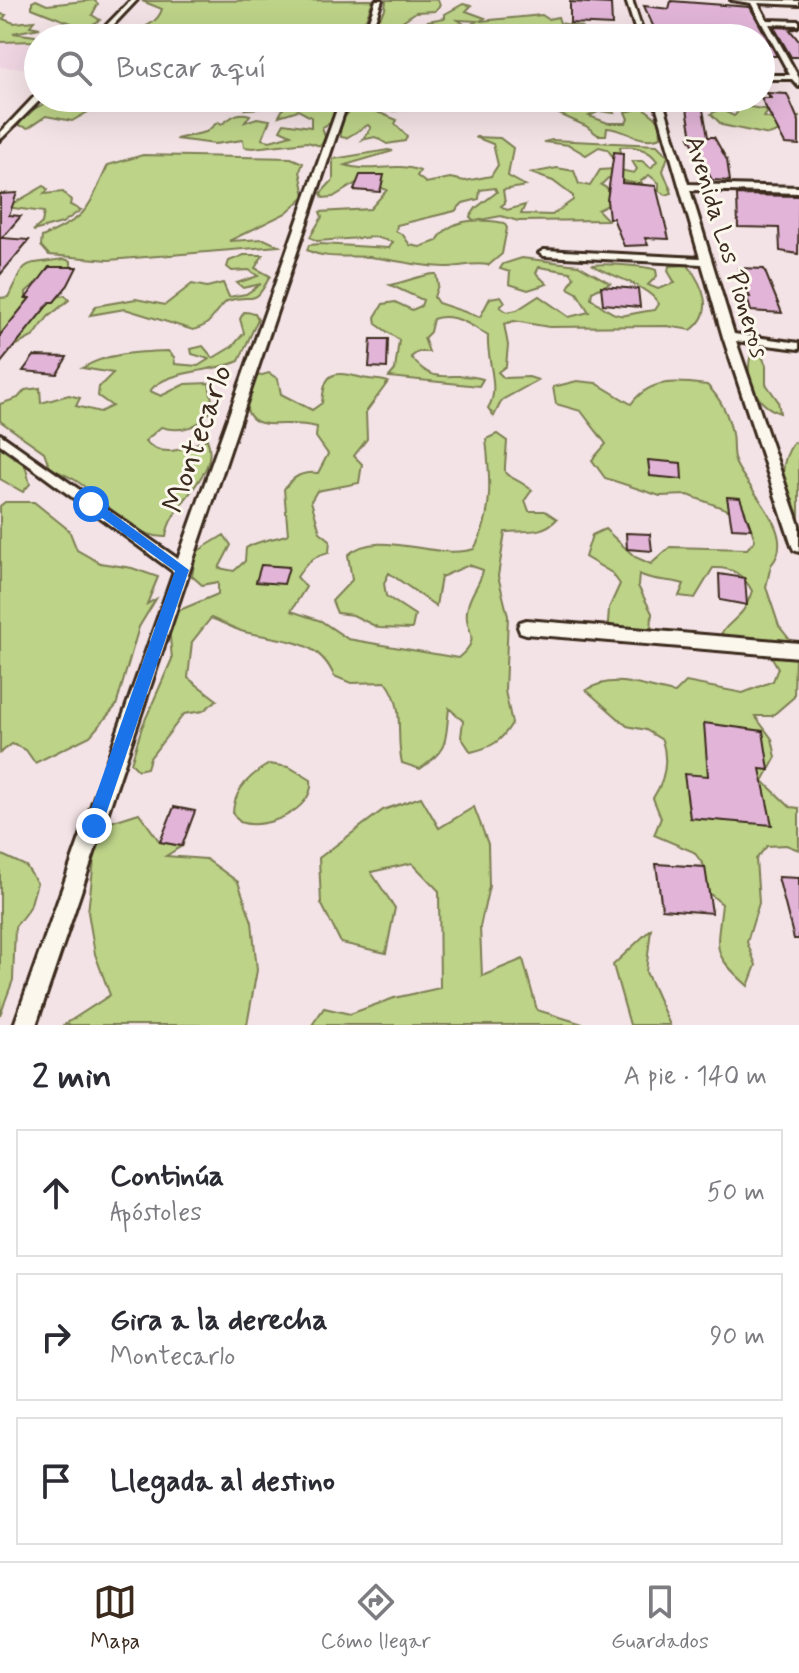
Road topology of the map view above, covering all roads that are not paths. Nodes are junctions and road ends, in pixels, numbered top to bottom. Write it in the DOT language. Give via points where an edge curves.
graph roads {
  1 [pos="134,0"];
  2 [pos="379,0"];
  3 [pos="629,0"];
  4 [pos="734,0"];
  5 [pos="754,0"];
  6 [pos="799,3"];
  7 [pos="766,22"];
  8 [pos="799,23"];
  9 [pos="111,24"];
  10 [pos="371,24"];
  11 [pos="637,24"];
  12 [pos="776,40"];
  13 [pos="796,76"];
  14 [pos="775,77"];
  15 [pos="24,112"];
  16 [pos="340,112"];
  17 [pos="662,112"];
  18 [pos="0,122"];
  19 [pos="11,126"];
  20 [pos="0,138"];
  21 [pos="686,187"];
  22 [pos="799,190"];
  23 [pos="544,253"];
  24 [pos="707,261"];
  25 [pos="729,337"];
  26 [pos="799,346"];
  27 [pos="0,438"];
  28 [pos="799,546"];
  29 [pos="182,570"];
  30 [pos="526,627"];
  31 [pos="799,650"];
  32 [pos="25,1025"];
  1 -- 9 [label="street"];
  2 -- 10 [label="street"];
  3 -- 11 [label="street"];
  4 -- 5 [label="street"];
  5 -- 6 [label="street"];
  5 -- 7 [label="street"];
  7 -- 8 [label="street"];
  12 -- 13 [label="street"];
  13 -- 14 [label="street"];
  15 -- 19 [label="street"];
  16 -- 29 [label="street, Montecarlo"];
  17 -- 21 [label="street, Avenida Los Pioneros"];
  18 -- 19 [label="street"];
  19 -- 20 [label="street"];
  21 -- 22 [label="street"];
  21 -- 24 [label="street, Avenida Los Pioneros"];
  23 -- 24 [label="street"];
  24 -- 25 [label="street, Avenida Los Pioneros"];
  25 -- 26 [label="street"];
  25 -- 28 [label="street, Avenida Los Pioneros"];
  27 -- 29 [label="street"];
  29 -- 32 [label="street, Montecarlo"];
  30 -- 31 [label="street"];
}
